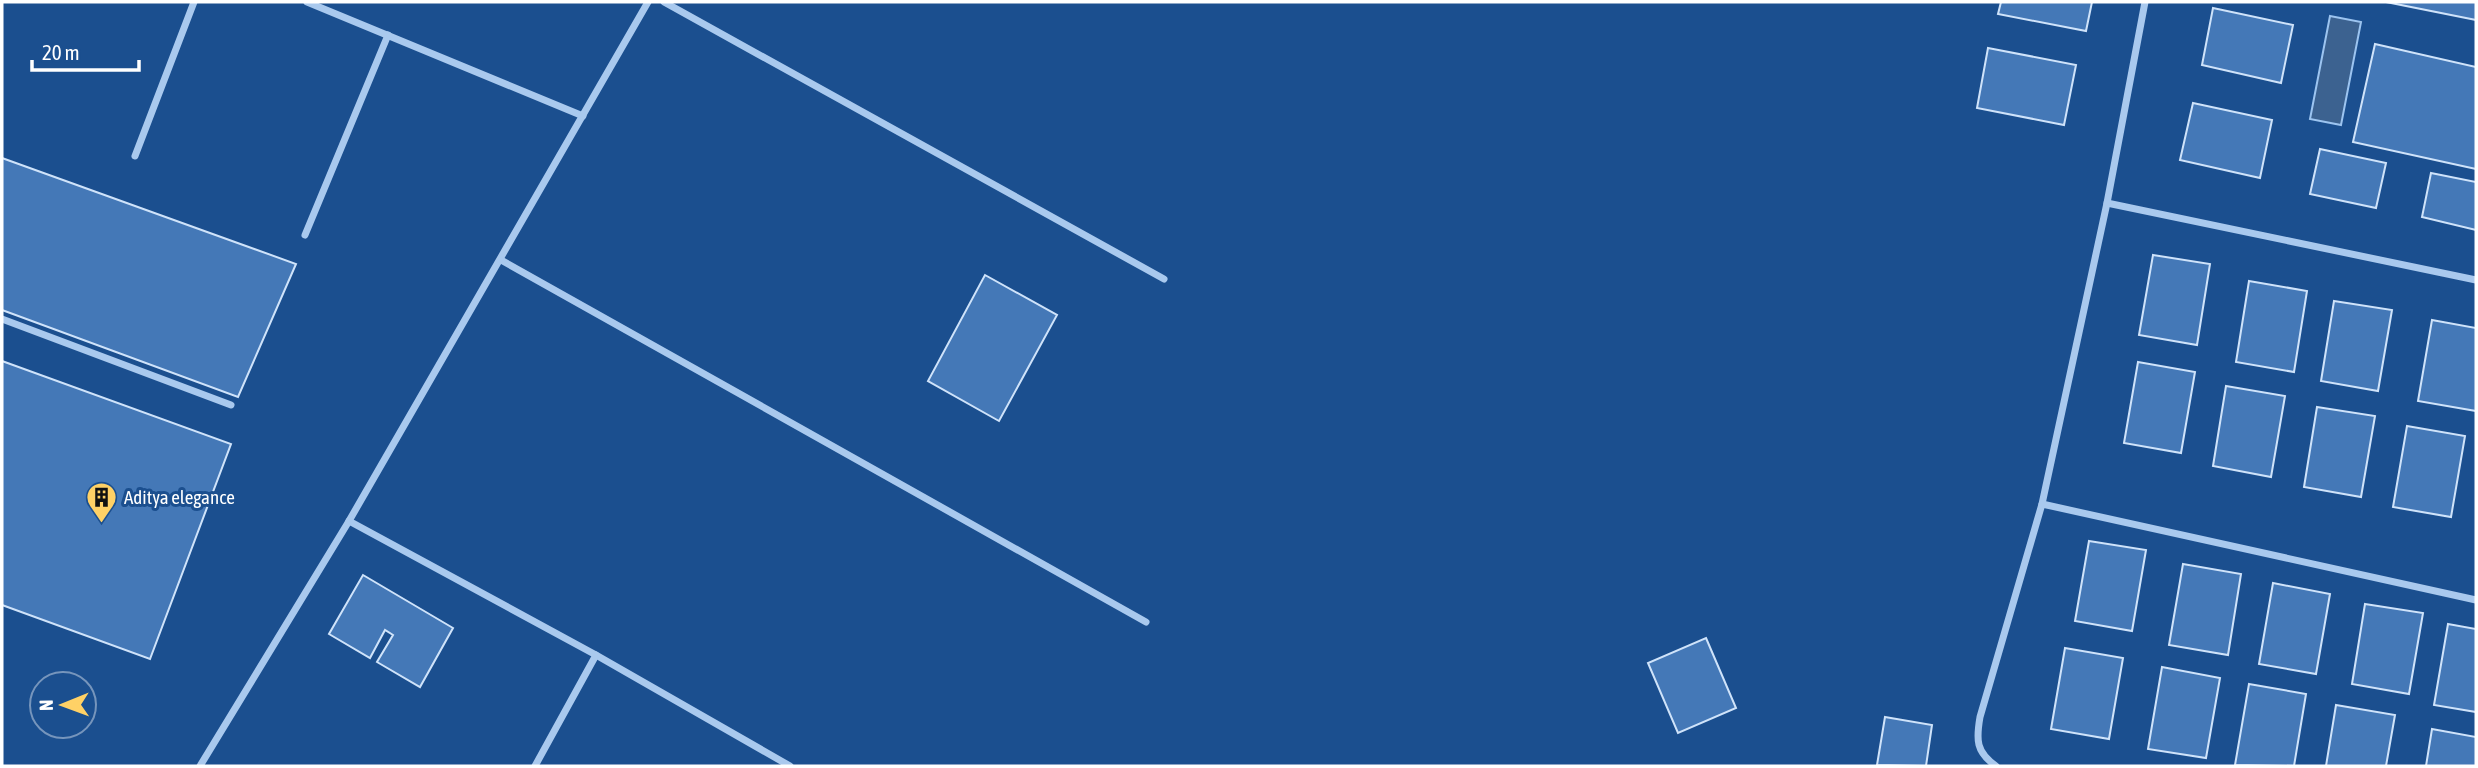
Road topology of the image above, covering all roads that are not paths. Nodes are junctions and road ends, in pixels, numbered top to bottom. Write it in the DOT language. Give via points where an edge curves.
graph roads {
  1 [pos="194,2"];
  2 [pos="307,2"];
  3 [pos="648,2"];
  4 [pos="664,2"];
  5 [pos="2145,2"];
  6 [pos="388,35"];
  7 [pos="583,116"];
  8 [pos="135,156"];
  9 [pos="2107,203"];
  10 [pos="305,235"];
  11 [pos="501,260"];
  12 [pos="1164,279"];
  13 [pos="2476,280"];
  14 [pos="2,319"];
  15 [pos="231,405"];
  16 [pos="2042,504"];
  17 [pos="349,521"];
  18 [pos="2476,600"];
  19 [pos="1146,622"];
  20 [pos="596,655"];
  21 [pos="200,766"];
  22 [pos="535,766"];
  23 [pos="790,766"];
  24 [pos="1996,766"];
  1 -- 8 [label="street"];
  2 -- 6 [label="street"];
  3 -- 7 [label="street"];
  4 -- 12 [label="street"];
  5 -- 9 [label="street"];
  6 -- 7 [label="street"];
  6 -- 10 [label="street"];
  7 -- 11 [label="street"];
  9 -- 13 [label="street"];
  9 -- 16 [label="street"];
  11 -- 17 [label="street"];
  11 -- 19 [label="street"];
  14 -- 15 [label="street"];
  16 -- 18 [label="street"];
  16 -- 24 [label="street" via="1976,738 1985,758"];
  17 -- 20 [label="street"];
  17 -- 21 [label="street"];
  20 -- 22 [label="street"];
  20 -- 23 [label="street"];
}
